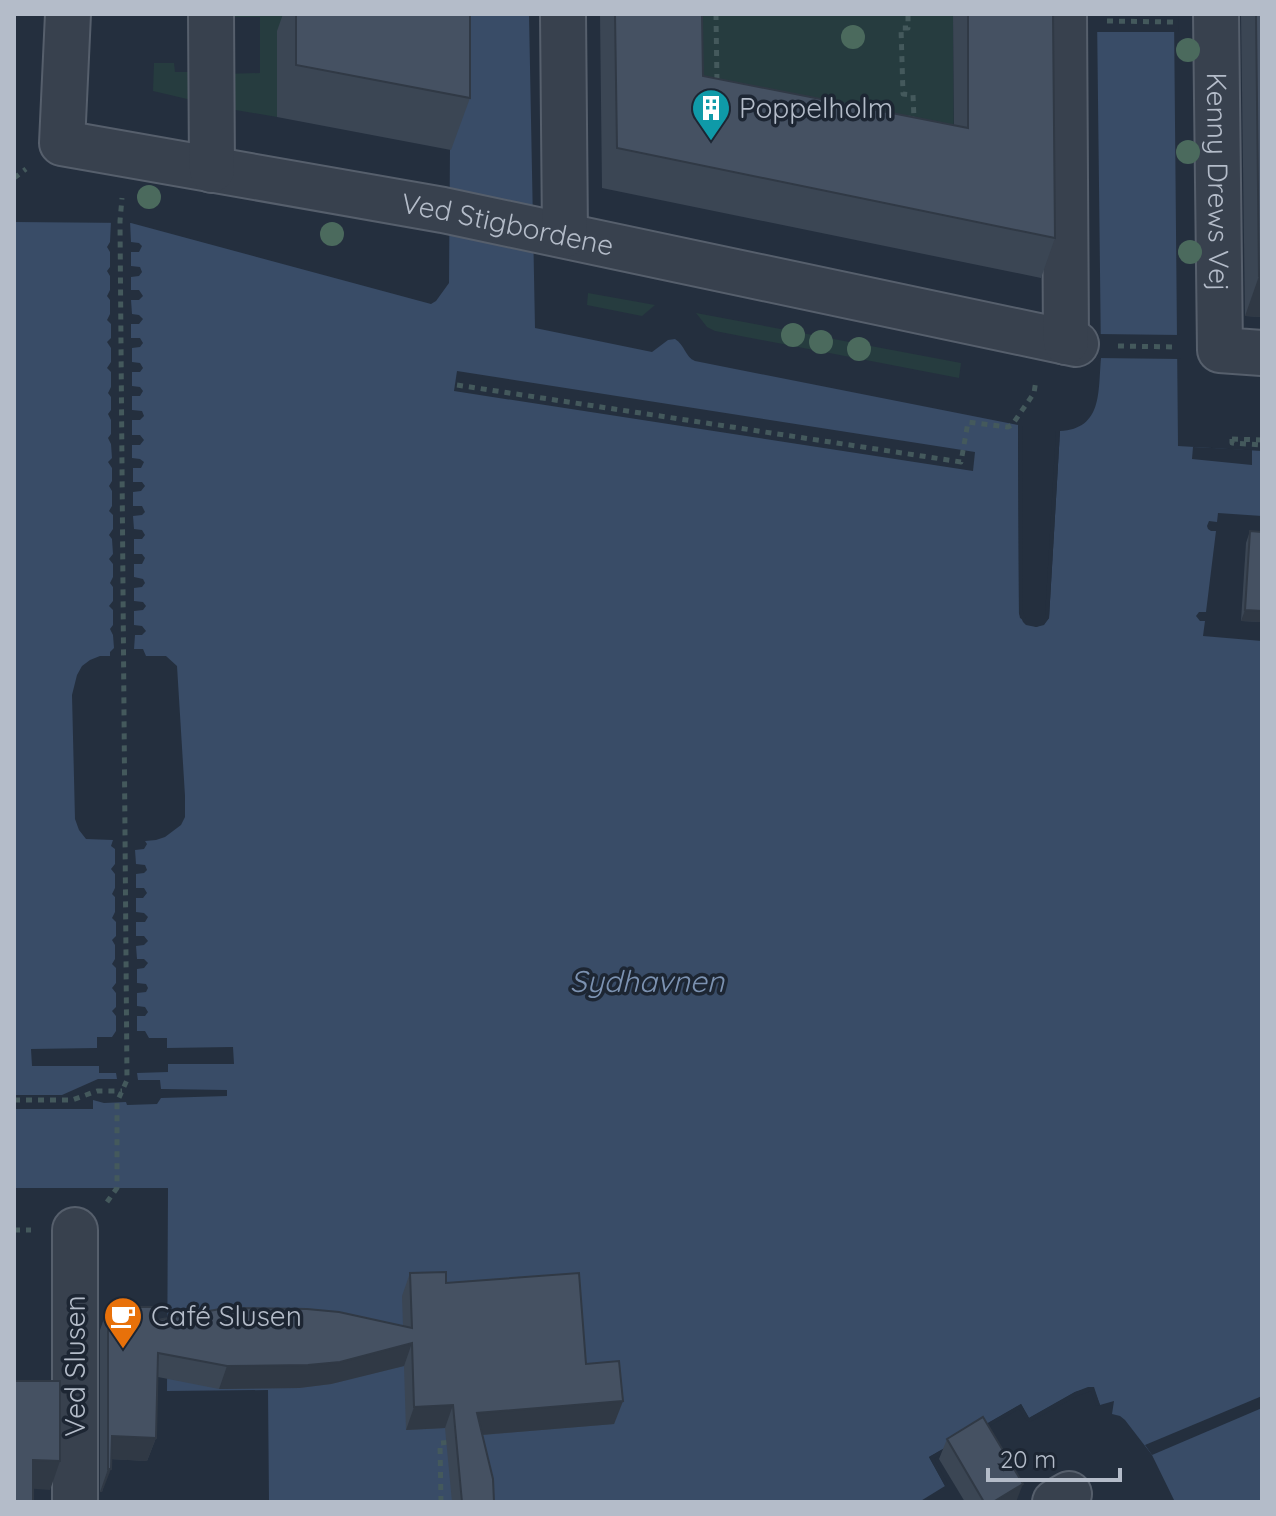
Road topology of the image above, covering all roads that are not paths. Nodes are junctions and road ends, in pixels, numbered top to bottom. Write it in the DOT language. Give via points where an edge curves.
graph roads {
  1 [pos="68,14"];
  2 [pos="211,14"];
  3 [pos="563,14"];
  4 [pos="1200,18"];
  5 [pos="1064,19"];
  6 [pos="212,170"];
  7 [pos="554,232"];
  8 [pos="1222,350"];
  9 [pos="75,1230"];
  10 [pos="75,1502"];
  1 -- 6 [label="street, Ved Stigbordene" via="62,143"];
  2 -- 6 [label="street"];
  3 -- 7 [label="street"];
  4 -- 8 [label="street, Kenny Drews Vej"];
  5 -- 7 [label="street, Ved Stigbordene" via="1084,344"];
  6 -- 7 [label="street, Ved Stigbordene"];
  9 -- 10 [label="street, Ved Slusen"];
}
